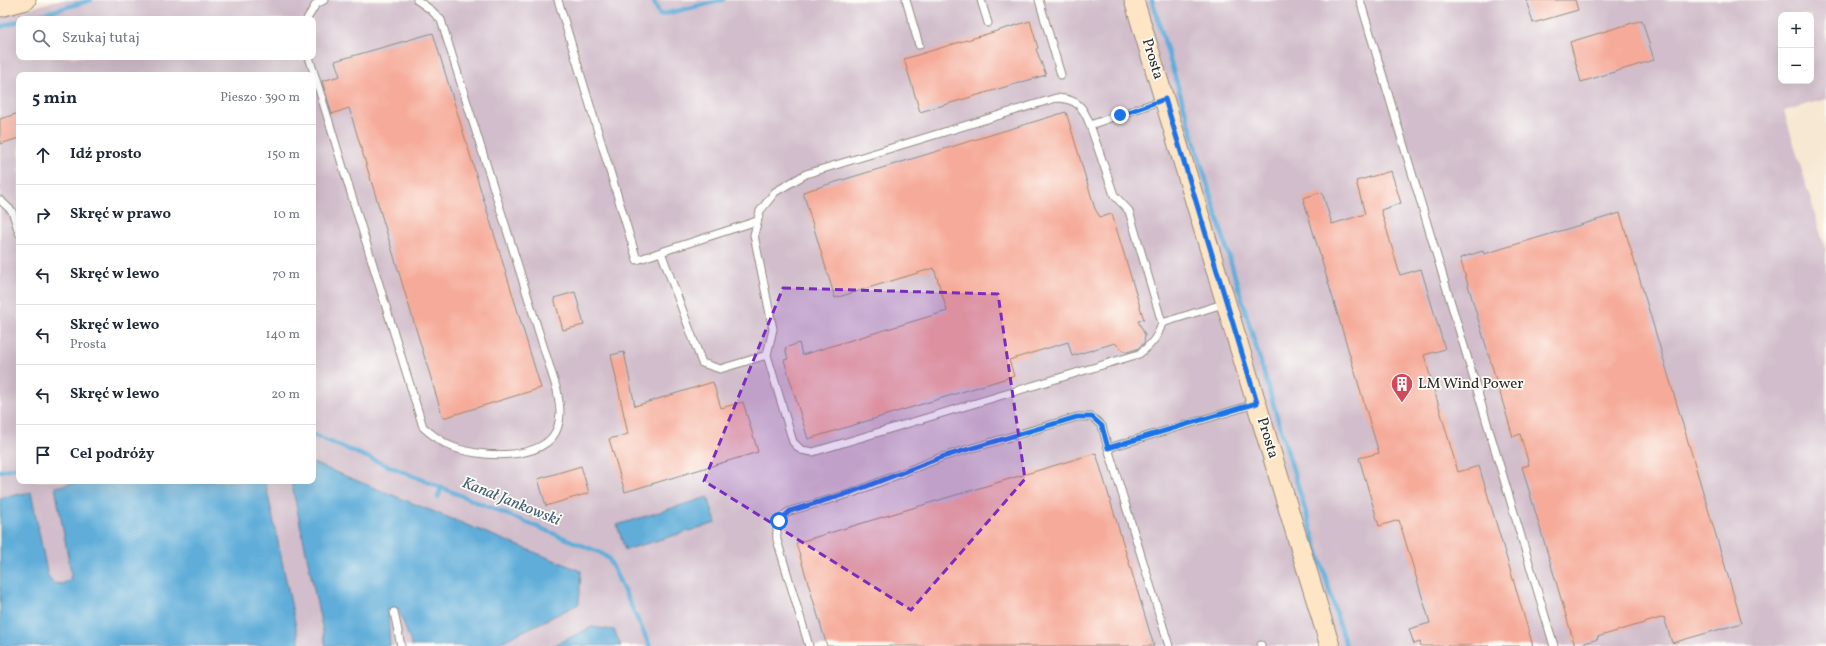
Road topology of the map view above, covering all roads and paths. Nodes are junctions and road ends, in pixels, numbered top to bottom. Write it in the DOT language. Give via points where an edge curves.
graph roads {
  1 [pos="26,0"];
  2 [pos="324,0"];
  3 [pos="417,0"];
  4 [pos="558,0"];
  5 [pos="906,0"];
  6 [pos="981,0"];
  7 [pos="1039,0"];
  8 [pos="1134,0"];
  9 [pos="1360,0"];
  10 [pos="0,7"];
  11 [pos="310,16"];
  12 [pos="988,23"];
  13 [pos="919,45"];
  14 [pos="309,60"];
  15 [pos="313,72"];
  16 [pos="1061,75"];
  17 [pos="316,83"];
  18 [pos="1165,99"];
  19 [pos="1090,125"];
  20 [pos="0,200"];
  21 [pos="757,221"];
  22 [pos="16,224"];
  23 [pos="661,252"];
  24 [pos="1226,303"];
  25 [pos="1162,323"];
  26 [pos="767,355"];
  27 [pos="1257,403"];
  28 [pos="1108,448"];
  29 [pos="394,612"];
  30 [pos="401,646"];
  31 [pos="809,646"];
  32 [pos="1169,646"];
  33 [pos="1330,646"];
  34 [pos="1554,646"];
  1 -- 10 [label="street"];
  2 -- 11 [label="lane" via="316,4"];
  3 -- 17 [label="lane" via="441,20 557,390 560,410 558,426 554,437 542,446 519,453 481,454 449,446 423,427"];
  4 -- 23 [label="lane" via="636,260"];
  5 -- 13 [label="lane"];
  6 -- 12 [label="lane"];
  7 -- 16 [label="lane"];
  8 -- 18 [label="street, Prosta"];
  9 -- 34 [label="lane"];
  14 -- 15 [label="lane"];
  18 -- 19 [label="lane"];
  18 -- 24 [label="street, Prosta"];
  19 -- 21 [label="lane" via="1079,104 1056,98 806,174 775,192 760,211"];
  19 -- 25 [label="lane" via="1114,195 1128,211"];
  20 -- 22 [label="lane" via="12,211"];
  21 -- 23 [label="lane"];
  21 -- 26 [label="lane" via="754,235 773,329"];
  23 -- 26 [label="lane" via="702,363 720,369"];
  24 -- 25 [label="lane"];
  24 -- 27 [label="street, Prosta"];
  25 -- 26 [label="lane" via="1159,334 1151,345 1139,354 813,452 801,450 793,442"];
  27 -- 28 [label="lane"];
  27 -- 33 [label="street, Prosta"];
  28 -- 31 [label="lane" via="1102,426 1092,417 1077,417 942,457 852,492 784,514 779,521 777,540"];
  28 -- 32 [label="lane"];
  29 -- 30 [label="lane"];
}
